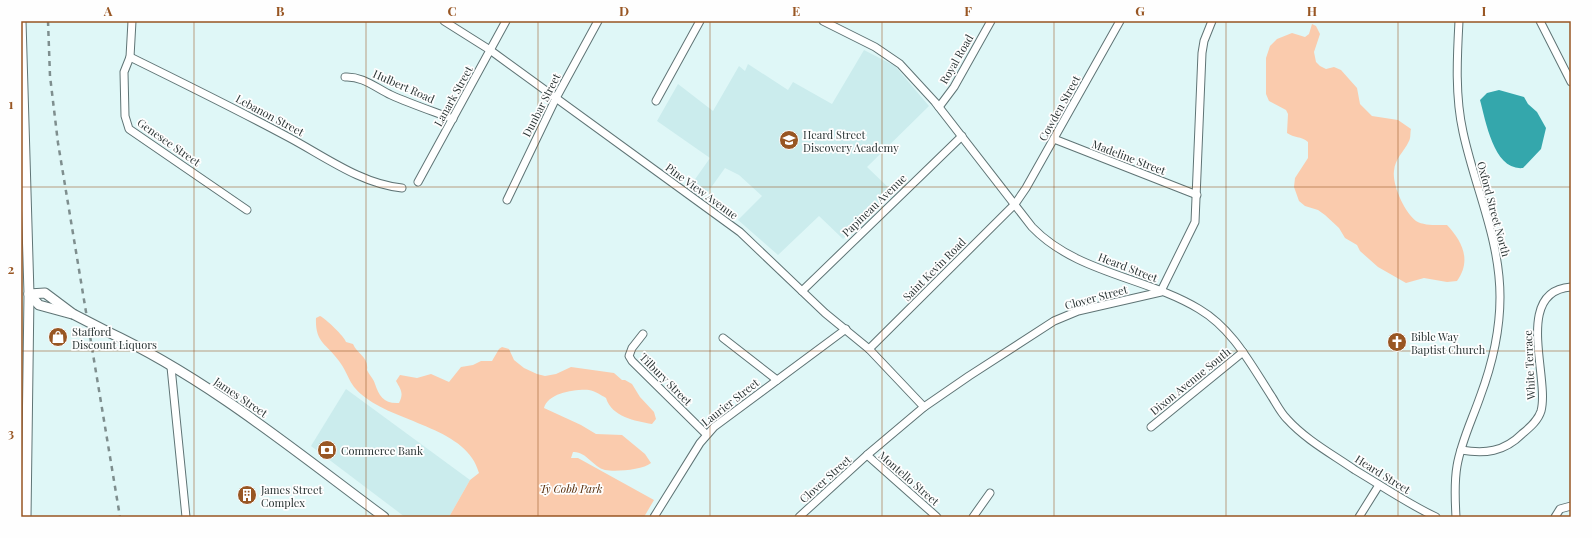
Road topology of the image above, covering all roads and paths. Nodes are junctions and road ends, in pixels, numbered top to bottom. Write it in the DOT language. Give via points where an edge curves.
graph roads {
  1 [pos="22,21"];
  2 [pos="132,21"];
  3 [pos="444,21"];
  4 [pos="506,21"];
  5 [pos="598,21"];
  6 [pos="700,21"];
  7 [pos="823,21"];
  8 [pos="991,21"];
  9 [pos="1120,21"];
  10 [pos="1212,21"];
  11 [pos="1459,21"];
  12 [pos="1540,21"];
  13 [pos="490,50"];
  14 [pos="130,58"];
  15 [pos="22,60"];
  16 [pos="345,77"];
  17 [pos="1571,82"];
  18 [pos="556,98"];
  19 [pos="656,102"];
  20 [pos="939,107"];
  21 [pos="453,118"];
  22 [pos="962,136"];
  23 [pos="1054,139"];
  24 [pos="23,177"];
  25 [pos="418,182"];
  26 [pos="402,188"];
  27 [pos="1197,195"];
  28 [pos="506,200"];
  29 [pos="1015,204"];
  30 [pos="247,210"];
  31 [pos="1571,287"];
  32 [pos="802,291"];
  33 [pos="1162,292"];
  34 [pos="29,294"];
  35 [pos="25,304"];
  36 [pos="846,329"];
  37 [pos="643,334"];
  38 [pos="723,338"];
  39 [pos="870,349"];
  40 [pos="1243,352"];
  41 [pos="171,367"];
  42 [pos="777,380"];
  43 [pos="24,390"];
  44 [pos="924,407"];
  45 [pos="1151,428"];
  46 [pos="706,434"];
  47 [pos="1461,450"];
  48 [pos="867,455"];
  49 [pos="24,477"];
  50 [pos="1379,485"];
  51 [pos="990,493"];
  52 [pos="1571,506"];
  53 [pos="26,517"];
  54 [pos="186,517"];
  55 [pos="384,517"];
  56 [pos="654,517"];
  57 [pos="799,517"];
  58 [pos="937,517"];
  59 [pos="973,517"];
  60 [pos="1359,517"];
  61 [pos="1436,517"];
  62 [pos="1456,517"];
  63 [pos="1555,517"];
  1 -- 15 [label="main road"];
  2 -- 14 [label="street, Genesee Street"];
  3 -- 13 [label="street, Pine View Avenue"];
  4 -- 13 [label="street, Lanark Street"];
  5 -- 18 [label="street, Dunbar Street"];
  6 -- 19 [label="street"];
  7 -- 20 [label="street, Heard Street" via="875,47 900,64"];
  8 -- 20 [label="street, Royal Road" via="954,87"];
  9 -- 23 [label="street, Cowden Street"];
  10 -- 27 [label="street" via="1202,52"];
  11 -- 47 [label="street, Oxford Street North" via="1459,110 1500,276 1498,331 1491,364"];
  12 -- 17 [label="street"];
  13 -- 18 [label="street, Pine View Avenue"];
  13 -- 21 [label="street, Lanark Street"];
  14 -- 26 [label="street, Lebanon Street" via="218,100 350,171"];
  14 -- 30 [label="street, Genesee Street" via="124,72 125,116 129,129"];
  15 -- 24 [label="main road"];
  16 -- 21 [label="street, Hulbert Road" via="353,76 364,80 390,94"];
  18 -- 28 [label="street, Dunbar Street"];
  18 -- 32 [label="street, Pine View Avenue" via="740,232"];
  20 -- 22 [label="street, Heard Street"];
  21 -- 25 [label="street, Lanark Street"];
  22 -- 29 [label="street, Heard Street"];
  22 -- 32 [label="street, Papineau Avenue"];
  23 -- 27 [label="street, Madeline Street"];
  23 -- 29 [label="street, Cowden Street"];
  24 -- 34 [label="main road"];
  27 -- 33 [label="street" via="1195,222"];
  29 -- 33 [label="street, Heard Street" via="1032,227 1057,249"];
  29 -- 39 [label="street, Saint Kevin Road"];
  31 -- 47 [label="street, White Terrace" via="1558,289 1551,294 1538,318 1537,339 1543,399 1539,417 1514,442 1503,448 1483,453"];
  32 -- 36 [label="street, Pine View Avenue"];
  33 -- 40 [label="street, Heard Street" via="1200,309 1228,332"];
  33 -- 44 [label="street, Clover Street" via="1078,311 1054,321"];
  34 -- 35 [label="main road"];
  34 -- 41 [label="main road, James Street, bridge" via="45,292 73,314"];
  35 -- 43 [label="main road"];
  36 -- 39 [label="street, Pine View Avenue"];
  36 -- 42 [label="street, Laurier Street"];
  37 -- 46 [label="street, Tilbury Street" via="632,348 629,356 632,361"];
  38 -- 42 [label="street"];
  39 -- 44 [label="street, Pine View Avenue"];
  40 -- 45 [label="street, Dixon Avenue South"];
  40 -- 50 [label="street, Heard Street" via="1279,409 1296,428"];
  41 -- 54 [label="street"];
  41 -- 55 [label="main road, James Street" via="234,406"];
  42 -- 46 [label="street, Laurier Street"];
  43 -- 49 [label="main road"];
  44 -- 48 [label="street, Clover Street"];
  46 -- 56 [label="street, Laurier Street"];
  47 -- 62 [label="street, Oxford Street North" via="1455,480"];
  48 -- 57 [label="street, Clover Street"];
  48 -- 58 [label="street, Montello Street"];
  49 -- 53 [label="main road"];
  50 -- 60 [label="street"];
  50 -- 61 [label="street, Heard Street"];
  51 -- 59 [label="street"];
  52 -- 63 [label="street" via="1560,509"];
}
